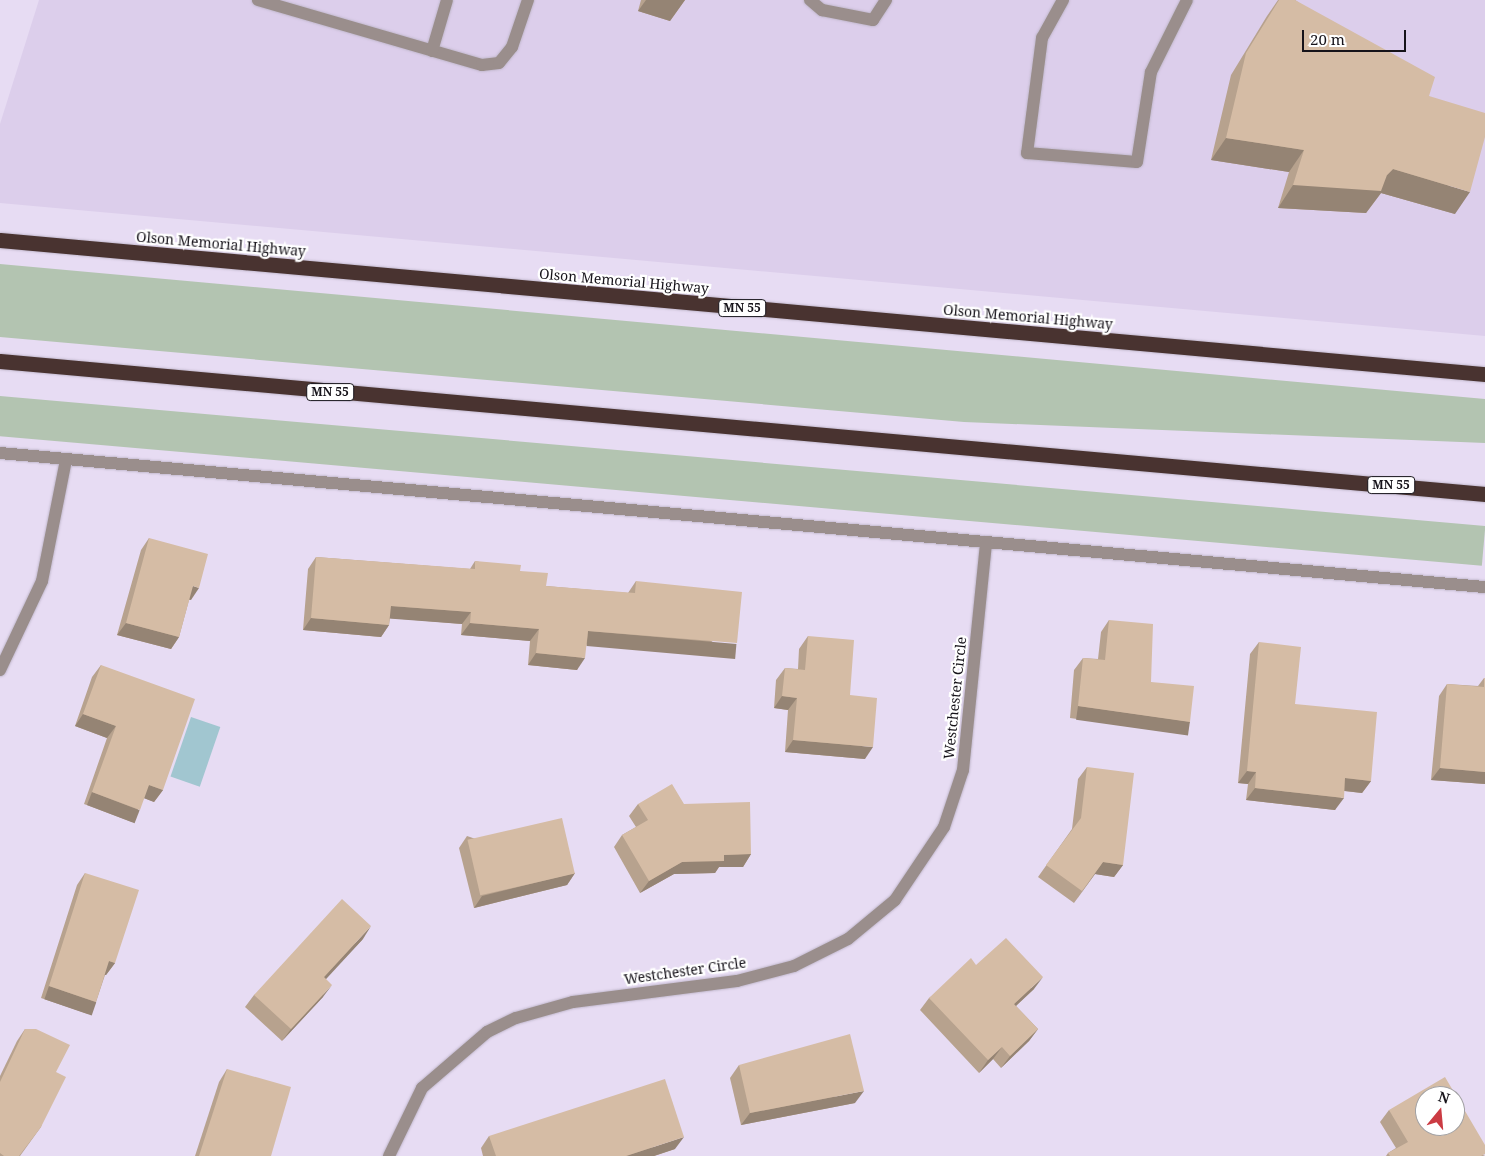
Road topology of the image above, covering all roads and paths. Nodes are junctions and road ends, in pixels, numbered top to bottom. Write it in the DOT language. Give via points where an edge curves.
graph roads {
  1 [pos="258,0"];
  2 [pos="447,0"];
  3 [pos="528,0"];
  4 [pos="810,0"];
  5 [pos="886,0"];
  6 [pos="1062,0"];
  7 [pos="1187,0"];
  8 [pos="432,51"];
  9 [pos="0,240"];
  10 [pos="0,361"];
  11 [pos="1485,374"];
  12 [pos="0,453"];
  13 [pos="66,460"];
  14 [pos="1485,494"];
  15 [pos="986,542"];
  16 [pos="1485,587"];
  17 [pos="0,670"];
  18 [pos="390,1156"];
  1 -- 8 [label="street"];
  2 -- 8 [label="street"];
  3 -- 8 [label="street" via="512,47 499,63 463,62"];
  4 -- 5 [label="street" via="822,10 873,20"];
  6 -- 7 [label="street" via="1042,38 1027,153 1137,162 1152,72"];
  9 -- 11 [label="highway, Olson Memorial Highway / MN 55"];
  10 -- 14 [label="highway, MN 55"];
  12 -- 13 [label="street"];
  13 -- 15 [label="street"];
  13 -- 17 [label="street" via="42,581"];
  15 -- 16 [label="street"];
  15 -- 18 [label="street, Westchester Circle" via="962,770 930,853 895,900 848,939 794,966 737,981 573,1002 516,1018 486,1032 422,1088"];
}
